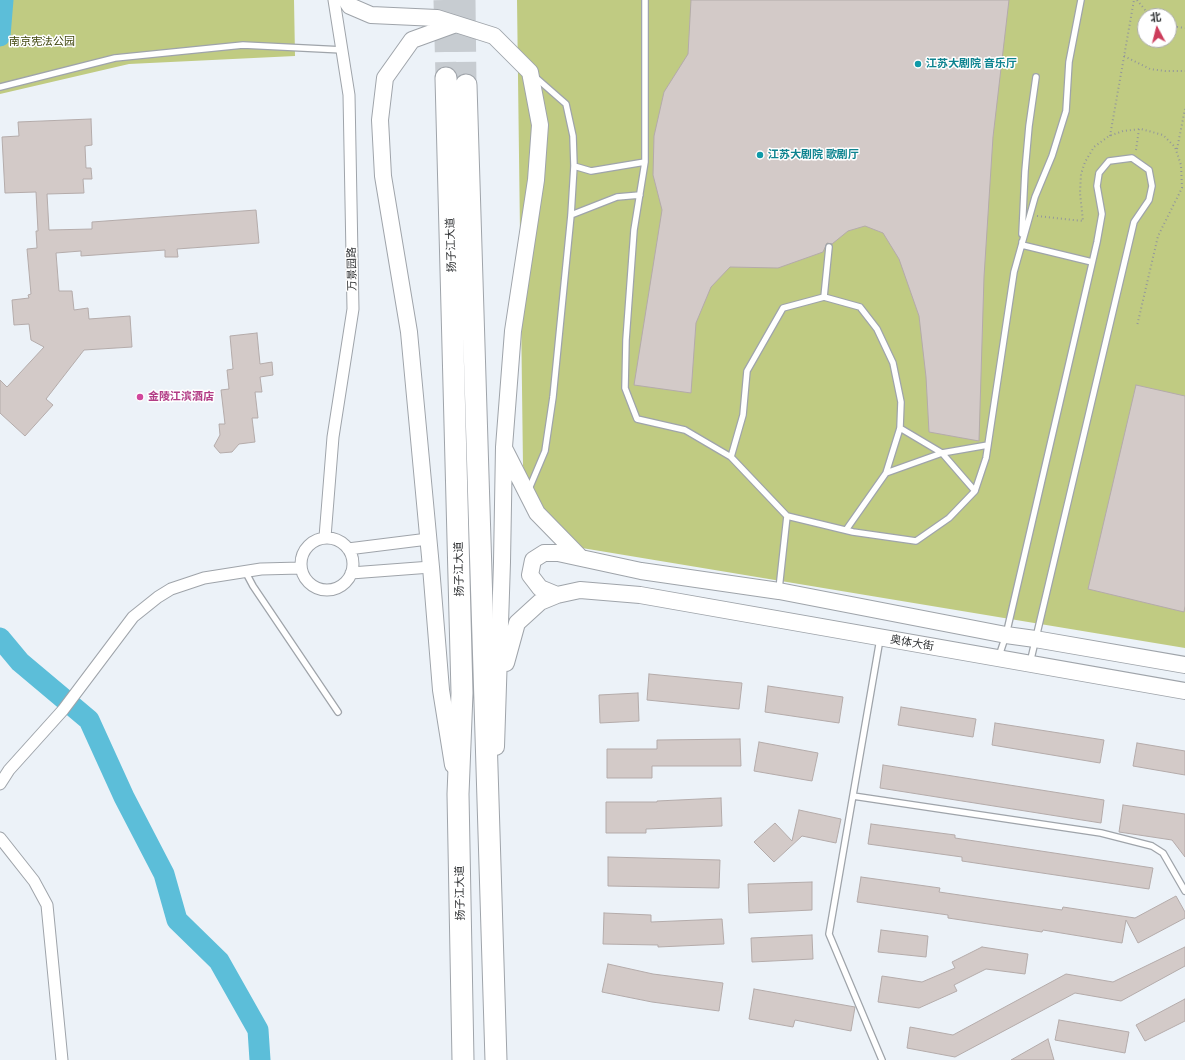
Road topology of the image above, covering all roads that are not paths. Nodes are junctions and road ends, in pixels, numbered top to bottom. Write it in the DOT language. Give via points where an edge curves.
graph roads {
  1 [pos="334,0"];
  2 [pos="346,0"];
  3 [pos="645,0"];
  4 [pos="1081,0"];
  5 [pos="456,24"];
  6 [pos="343,50"];
  7 [pos="530,72"];
  8 [pos="1036,77"];
  9 [pos="446,78"];
  10 [pos="466,85"];
  11 [pos="0,87"];
  12 [pos="645,162"];
  13 [pos="574,166"];
  14 [pos="640,195"];
  15 [pos="571,215"];
  16 [pos="1022,244"];
  17 [pos="829,247"];
  18 [pos="1092,262"];
  19 [pos="824,297"];
  20 [pos="900,428"];
  21 [pos="988,445"];
  22 [pos="504,447"];
  23 [pos="942,453"];
  24 [pos="731,457"];
  25 [pos="886,474"];
  26 [pos="975,491"];
  27 [pos="527,493"];
  28 [pos="787,516"];
  29 [pos="846,530"];
  30 [pos="325,537"];
  31 [pos="428,539"];
  32 [pos="348,548"];
  33 [pos="581,558"];
  34 [pos="431,567"];
  35 [pos="300,568"];
  36 [pos="245,571"];
  37 [pos="351,573"];
  38 [pos="779,591"];
  39 [pos="557,594"];
  40 [pos="1006,635"];
  41 [pos="880,637"];
  42 [pos="1035,638"];
  43 [pos="998,658"];
  44 [pos="1030,663"];
  45 [pos="1185,665"];
  46 [pos="1185,691"];
  47 [pos="338,712"];
  48 [pos="496,726"];
  49 [pos="0,784"];
  50 [pos="458,794"];
  51 [pos="853,796"];
  52 [pos="0,838"];
  53 [pos="1185,891"];
  54 [pos="491,916"];
  55 [pos="62,1060"];
  56 [pos="463,1060"];
  57 [pos="496,1060"];
  58 [pos="882,1060"];
  1 -- 6 [label="street, 万景园路"];
  2 -- 5 [label="street" via="350,6 371,15 437,18"];
  3 -- 12 [label="lane"];
  4 -- 16 [label="lane" via="1069,62 1066,111 1052,156 1034,197"];
  5 -- 7 [label="street" via="494,36"];
  5 -- 31 [label="street" via="412,40 385,78 380,120 383,176 409,332"];
  6 -- 11 [label="lane" via="242,45 114,58"];
  6 -- 30 [label="street, 万景园路" via="349,95 353,309 333,437"];
  7 -- 13 [label="lane" via="566,104 573,136"];
  7 -- 22 [label="street" via="540,125 536,180 513,331"];
  8 -- 16 [label="lane" via="1025,171"];
  9 -- 50 [label="highway, 扬子江大道" via="462,693"];
  10 -- 54 [label="highway, 扬子江大道"];
  12 -- 13 [label="lane" via="591,171"];
  12 -- 14 [label="lane"];
  13 -- 15 [label="lane"];
  14 -- 15 [label="lane" via="617,197"];
  14 -- 24 [label="lane" via="634,230 625,388 637,419 685,430"];
  15 -- 27 [label="lane" via="553,397 545,451"];
  16 -- 18 [label="lane"];
  16 -- 21 [label="lane" via="1014,272"];
  17 -- 19 [label="lane"];
  18 -- 40 [label="lane"];
  18 -- 42 [label="lane" via="1102,214 1097,186 1099,173 1109,161 1132,158 1149,170 1152,186 1148,200 1134,222"];
  19 -- 20 [label="lane" via="860,307 877,329 893,363 901,402"];
  19 -- 24 [label="lane" via="783,308 766,335 747,371 742,414"];
  20 -- 23 [label="lane"];
  20 -- 25 [label="lane"];
  21 -- 23 [label="lane"];
  21 -- 26 [label="lane"];
  22 -- 27 [label="street"];
  22 -- 48 [label="street"];
  23 -- 25 [label="lane"];
  23 -- 26 [label="lane"];
  24 -- 28 [label="lane"];
  25 -- 29 [label="lane"];
  26 -- 29 [label="lane" via="949,518 916,541"];
  27 -- 33 [label="street" via="537,513"];
  28 -- 29 [label="lane"];
  28 -- 38 [label="lane"];
  30 -- 32 [label="street" via="334,538"];
  30 -- 35 [label="street" via="309,544 301,559"];
  31 -- 32 [label="street"];
  31 -- 34 [label="street"];
  32 -- 37 [label="street" via="353,561"];
  33 -- 38 [label="street" via="641,571"];
  33 -- 39 [label="street" via="544,553 533,560 530,575 540,588"];
  34 -- 37 [label="street"];
  34 -- 50 [label="street" via="441,690"];
  35 -- 36 [label="street"];
  35 -- 37 [label="street" via="308,583 324,590 340,586 347,581"];
  36 -- 47 [label="lane"];
  36 -- 49 [label="street" via="204,578 171,589 133,617 63,710"];
  38 -- 40 [label="street"];
  39 -- 41 [label="street, 奥体大街" via="580,590 640,594"];
  39 -- 48 [label="street, 奥体大街" via="540,602 517,623 508,650"];
  40 -- 42 [label="street"];
  40 -- 43 [label="lane"];
  41 -- 43 [label="street, 奥体大街"];
  41 -- 51 [label="lane"];
  42 -- 44 [label="lane"];
  42 -- 45 [label="street"];
  43 -- 44 [label="street, 奥体大街"];
  44 -- 46 [label="street, 奥体大街"];
  48 -- 54 [label="street"];
  50 -- 56 [label="highway, 扬子江大道"];
  51 -- 53 [label="lane" via="1101,833 1152,846 1163,853"];
  51 -- 58 [label="lane" via="829,934"];
  52 -- 55 [label="street" via="34,881 47,905"];
  54 -- 57 [label="highway, 扬子江大道"];
}
